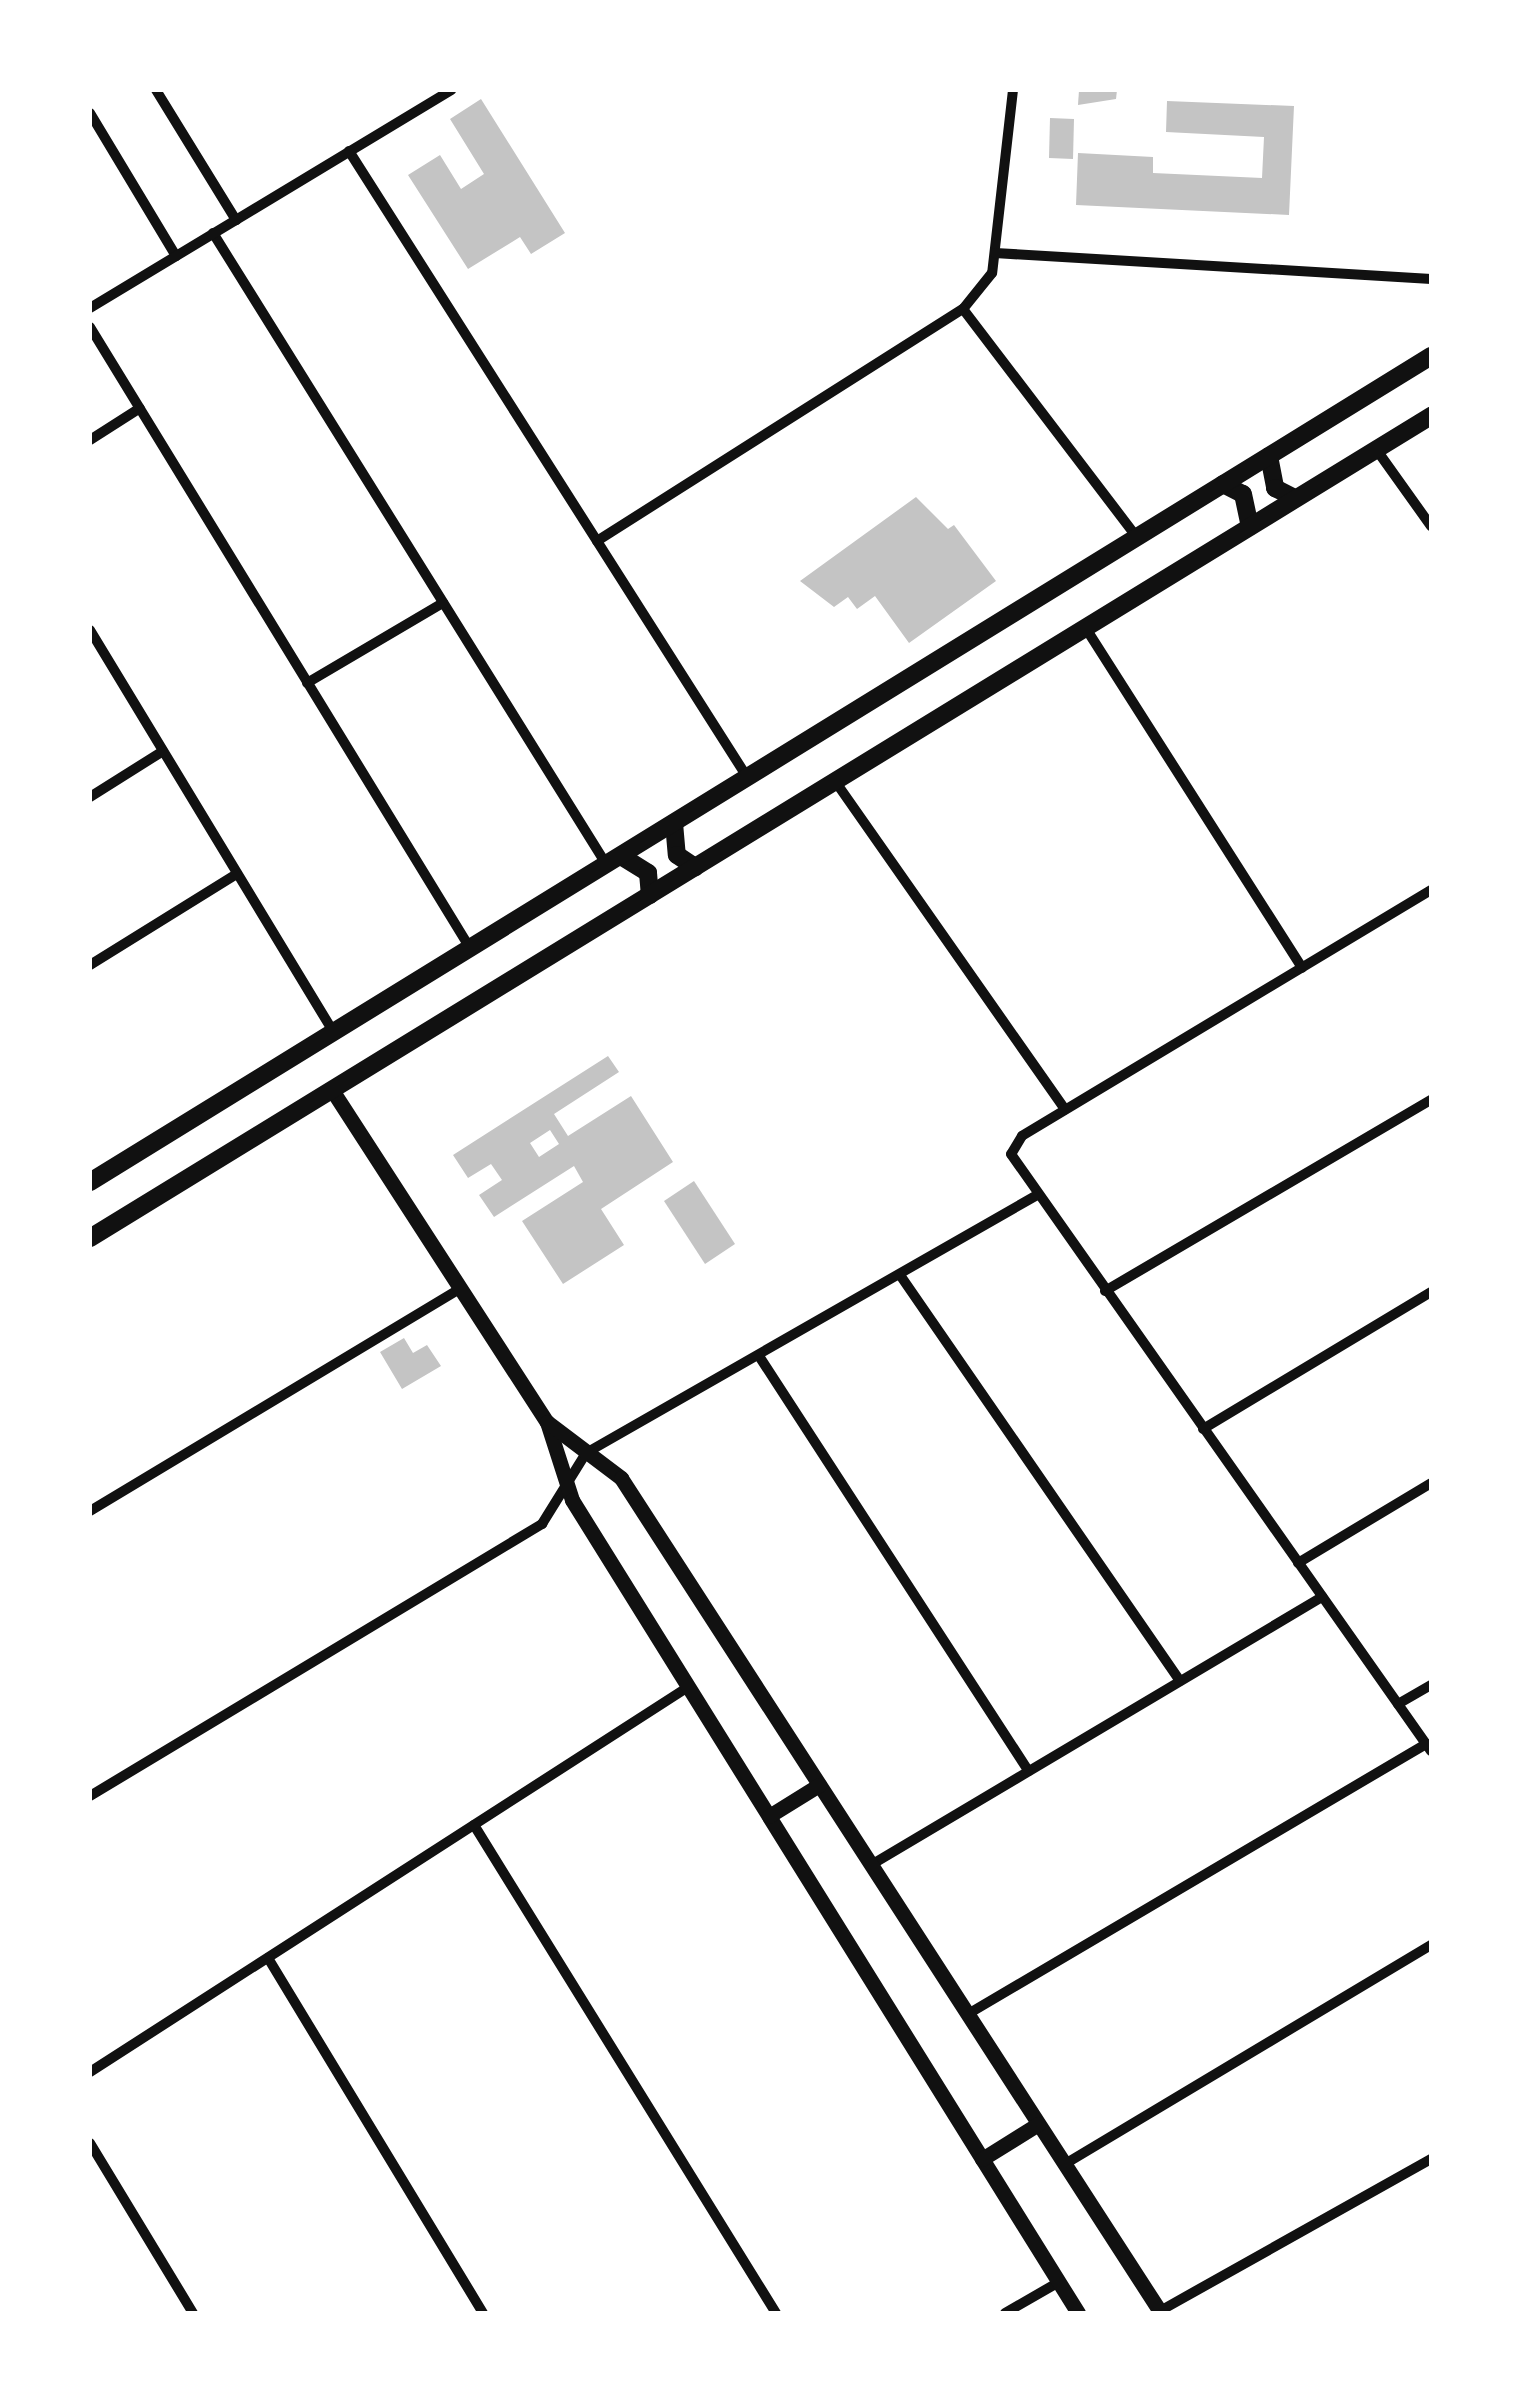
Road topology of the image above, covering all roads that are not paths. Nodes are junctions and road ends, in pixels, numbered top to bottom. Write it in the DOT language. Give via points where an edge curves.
graph roads {
  1 [pos="156,90"];
  2 [pos="451,90"];
  3 [pos="1013,90"];
  4 [pos="90,113"];
  5 [pos="349,152"];
  6 [pos="236,220"];
  7 [pos="214,233"];
  8 [pos="995,253"];
  9 [pos="176,256"];
  10 [pos="1431,279"];
  11 [pos="90,308"];
  12 [pos="963,309"];
  13 [pos="90,327"];
  14 [pos="1431,356"];
  15 [pos="140,408"];
  16 [pos="1431,416"];
  17 [pos="90,440"];
  18 [pos="1376,449"];
  19 [pos="1269,456"];
  20 [pos="1223,484"];
  21 [pos="1295,498"];
  22 [pos="1250,526"];
  23 [pos="1431,526"];
  24 [pos="1136,536"];
  25 [pos="597,541"];
  26 [pos="443,602"];
  27 [pos="1085,627"];
  28 [pos="90,630"];
  29 [pos="308,683"];
  30 [pos="163,751"];
  31 [pos="747,777"];
  32 [pos="835,780"];
  33 [pos="90,797"];
  34 [pos="674,824"];
  35 [pos="613,860"];
  36 [pos="695,867"];
  37 [pos="237,874"];
  38 [pos="1431,890"];
  39 [pos="650,895"];
  40 [pos="470,948"];
  41 [pos="90,964"];
  42 [pos="1302,968"];
  43 [pos="333,1032"];
  44 [pos="332,1090"];
  45 [pos="1431,1100"];
  46 [pos="1065,1110"];
  47 [pos="90,1182"];
  48 [pos="1036,1196"];
  49 [pos="90,1238"];
  50 [pos="900,1274"];
  51 [pos="460,1289"];
  52 [pos="1104,1291"];
  53 [pos="1431,1292"];
  54 [pos="759,1356"];
  55 [pos="547,1422"];
  56 [pos="1203,1429"];
  57 [pos="594,1449"];
  58 [pos="564,1482"];
  59 [pos="1431,1483"];
  60 [pos="90,1510"];
  61 [pos="1298,1563"];
  62 [pos="1322,1596"];
  63 [pos="1180,1681"];
  64 [pos="1431,1685"];
  65 [pos="688,1687"];
  66 [pos="1398,1704"];
  67 [pos="1429,1747"];
  68 [pos="1029,1771"];
  69 [pos="819,1785"];
  70 [pos="90,1796"];
  71 [pos="769,1816"];
  72 [pos="474,1825"];
  73 [pos="871,1865"];
  74 [pos="1431,1945"];
  75 [pos="268,1958"];
  76 [pos="968,2014"];
  77 [pos="90,2072"];
  78 [pos="1038,2124"];
  79 [pos="90,2143"];
  80 [pos="982,2159"];
  81 [pos="1431,2159"];
  82 [pos="1065,2164"];
  83 [pos="1059,2282"];
  84 [pos="1160,2312"];
  85 [pos="193,2313"];
  86 [pos="483,2313"];
  87 [pos="776,2313"];
  88 [pos="1005,2313"];
  89 [pos="1078,2313"];
  1 -- 6 [label="street"];
  2 -- 5 [label="street"];
  3 -- 8 [label="street"];
  4 -- 9 [label="street"];
  5 -- 6 [label="street"];
  5 -- 25 [label="street"];
  6 -- 7 [label="street"];
  7 -- 9 [label="street"];
  7 -- 26 [label="street"];
  8 -- 10 [label="street"];
  8 -- 12 [label="street" via="983,293"];
  9 -- 11 [label="street"];
  12 -- 24 [label="street"];
  12 -- 25 [label="street"];
  13 -- 15 [label="street"];
  14 -- 19 [label="main road"];
  15 -- 17 [label="street"];
  15 -- 29 [label="street"];
  16 -- 18 [label="main road"];
  18 -- 21 [label="main road"];
  18 -- 23 [label="street"];
  19 -- 20 [label="main road"];
  19 -- 21 [label="main road" via="1275,488"];
  20 -- 22 [label="main road" via="1244,494"];
  20 -- 24 [label="main road"];
  21 -- 22 [label="main road"];
  22 -- 27 [label="main road"];
  24 -- 31 [label="main road"];
  25 -- 31 [label="street"];
  26 -- 29 [label="street"];
  26 -- 35 [label="street"];
  27 -- 32 [label="main road"];
  27 -- 42 [label="street"];
  28 -- 30 [label="street"];
  29 -- 40 [label="street"];
  30 -- 33 [label="street"];
  30 -- 37 [label="street"];
  31 -- 34 [label="main road"];
  32 -- 36 [label="main road"];
  32 -- 46 [label="street"];
  34 -- 35 [label="main road"];
  34 -- 36 [label="main road" via="677,855"];
  35 -- 39 [label="main road" via="648,873"];
  35 -- 40 [label="main road"];
  36 -- 39 [label="main road"];
  37 -- 41 [label="street"];
  37 -- 43 [label="street"];
  38 -- 42 [label="street"];
  39 -- 44 [label="main road"];
  40 -- 43 [label="main road"];
  42 -- 46 [label="street"];
  43 -- 47 [label="main road"];
  44 -- 49 [label="main road"];
  44 -- 51 [label="street"];
  45 -- 52 [label="street"];
  46 -- 48 [label="street" via="1012,1148"];
  48 -- 50 [label="street"];
  48 -- 52 [label="street"];
  50 -- 54 [label="street"];
  50 -- 63 [label="street"];
  51 -- 55 [label="street"];
  51 -- 60 [label="street"];
  52 -- 56 [label="street"];
  53 -- 56 [label="street"];
  54 -- 57 [label="street"];
  54 -- 68 [label="street"];
  55 -- 57 [label="street"];
  55 -- 58 [label="street"];
  56 -- 61 [label="street"];
  57 -- 58 [label="street"];
  57 -- 69 [label="street"];
  58 -- 65 [label="street"];
  58 -- 70 [label="street" via="542,1524"];
  59 -- 61 [label="street"];
  61 -- 62 [label="street"];
  62 -- 63 [label="street"];
  62 -- 66 [label="street"];
  63 -- 68 [label="street"];
  64 -- 66 [label="street"];
  65 -- 71 [label="street"];
  65 -- 72 [label="street"];
  66 -- 67 [label="street"];
  67 -- 76 [label="street"];
  68 -- 73 [label="street"];
  69 -- 71 [label="street"];
  69 -- 73 [label="street"];
  71 -- 80 [label="street"];
  72 -- 75 [label="street"];
  72 -- 87 [label="street"];
  73 -- 76 [label="street"];
  74 -- 82 [label="street"];
  75 -- 77 [label="street"];
  75 -- 86 [label="street"];
  76 -- 78 [label="street"];
  78 -- 80 [label="street"];
  78 -- 82 [label="street"];
  79 -- 85 [label="street"];
  80 -- 83 [label="street"];
  81 -- 84 [label="street"];
  82 -- 84 [label="street"];
  83 -- 88 [label="street"];
  83 -- 89 [label="street"];
}
